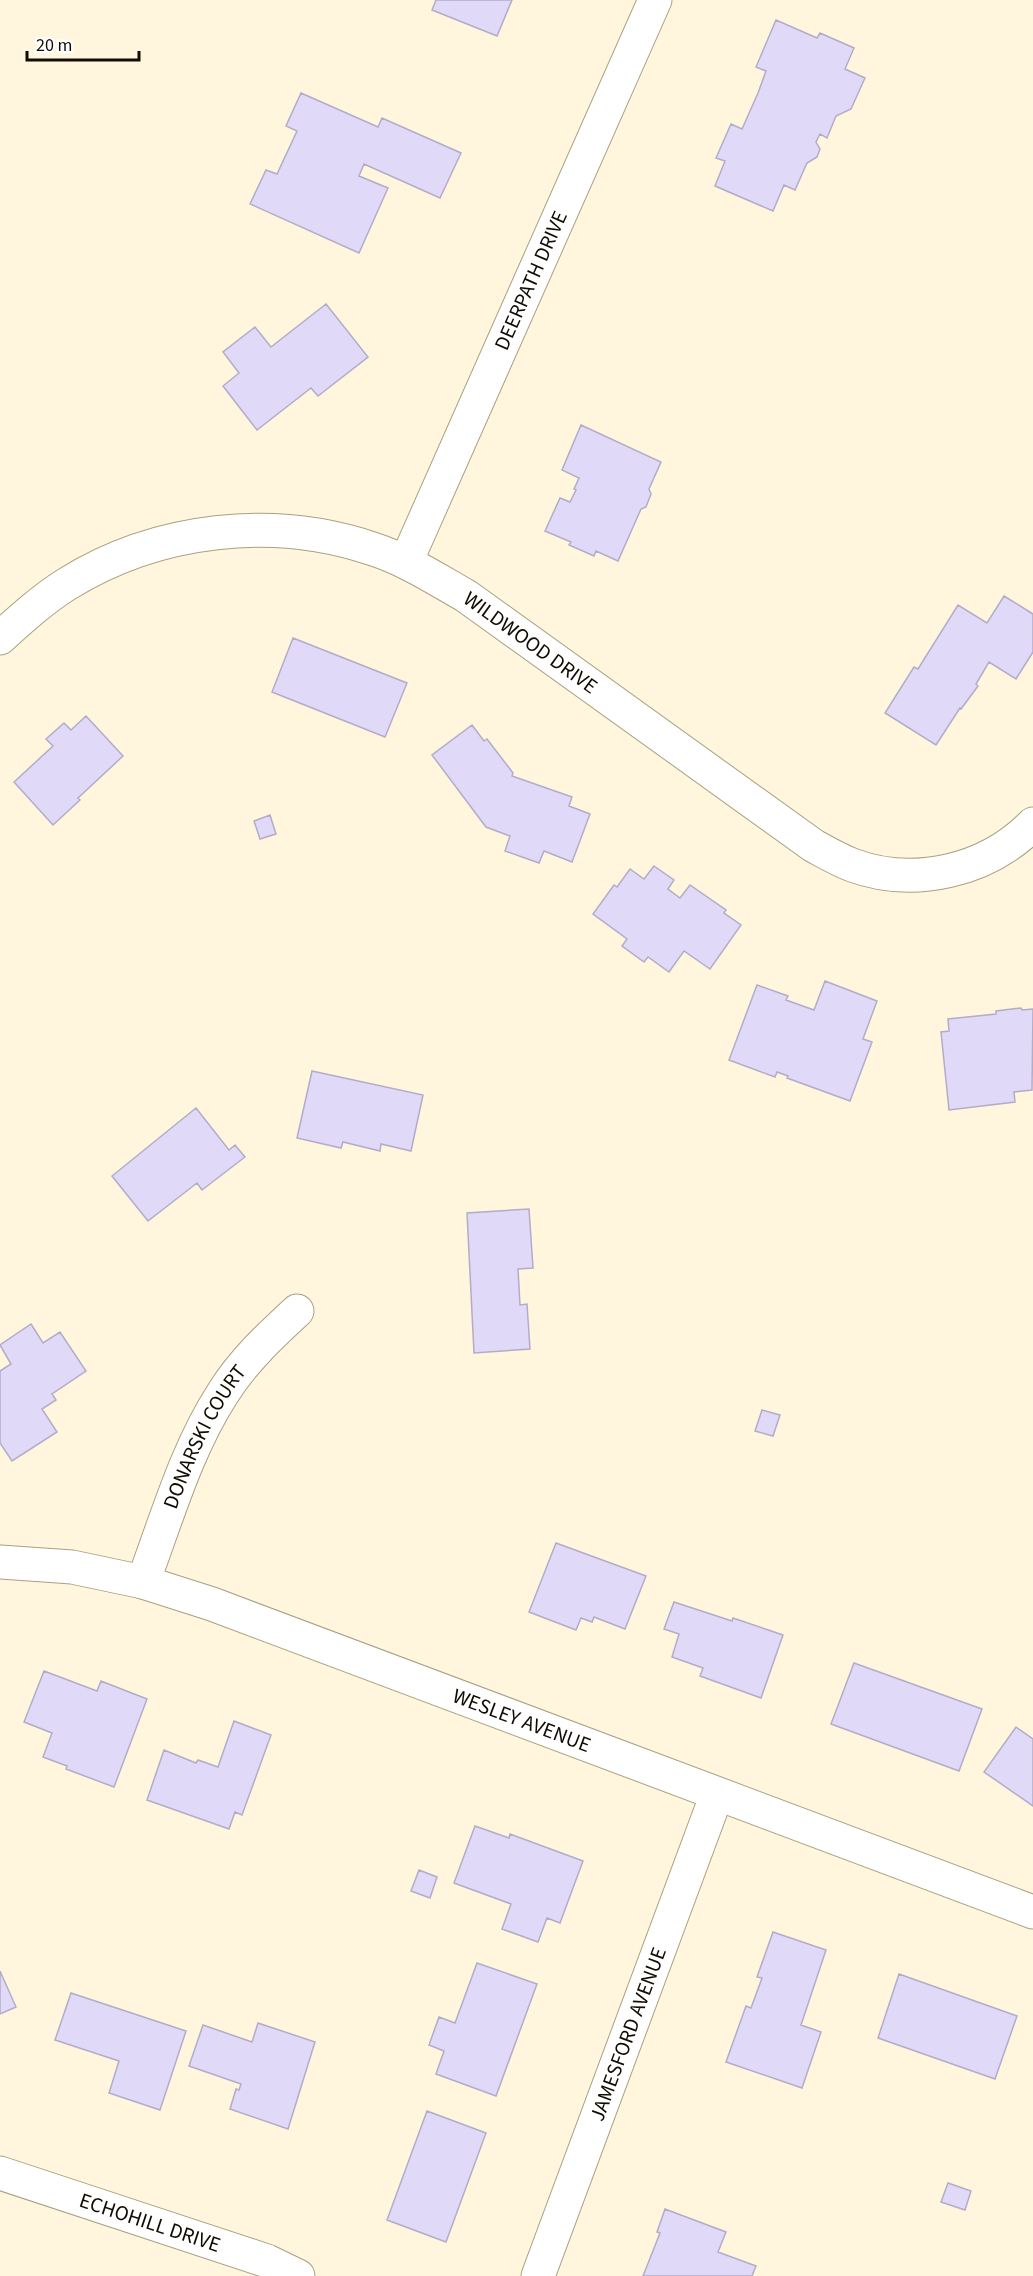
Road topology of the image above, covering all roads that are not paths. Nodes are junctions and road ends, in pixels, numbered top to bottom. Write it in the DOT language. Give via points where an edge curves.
graph roads {
  1 [pos="655,0"];
  2 [pos="406,562"];
  3 [pos="0,638"];
  4 [pos="1033,824"];
  5 [pos="297,1311"];
  6 [pos="0,1562"];
  7 [pos="143,1582"];
  8 [pos="717,1794"];
  9 [pos="1033,1912"];
  10 [pos="0,2173"];
  11 [pos="298,2276"];
  12 [pos="538,2276"];
  1 -- 2 [label="street, DEERPATH DRIVE"];
  2 -- 3 [label="street, WILDWOOD DRIVE" via="328,537 272,530 211,533 166,542 116,559 68,584"];
  2 -- 4 [label="street, WILDWOOD DRIVE" via="466,596 814,846 852,865 907,876 952,871 990,857"];
  5 -- 7 [label="street, DONARSKI COURT" via="255,1351 195,1442"];
  6 -- 7 [label="street, WESLEY AVENUE" via="72,1567"];
  7 -- 8 [label="street, WESLEY AVENUE" via="212,1604"];
  8 -- 9 [label="street, WESLEY AVENUE"];
  8 -- 12 [label="street, JAMESFORD AVENUE"];
  10 -- 11 [label="street, ECHOHILL DRIVE" via="267,2261"];
}
